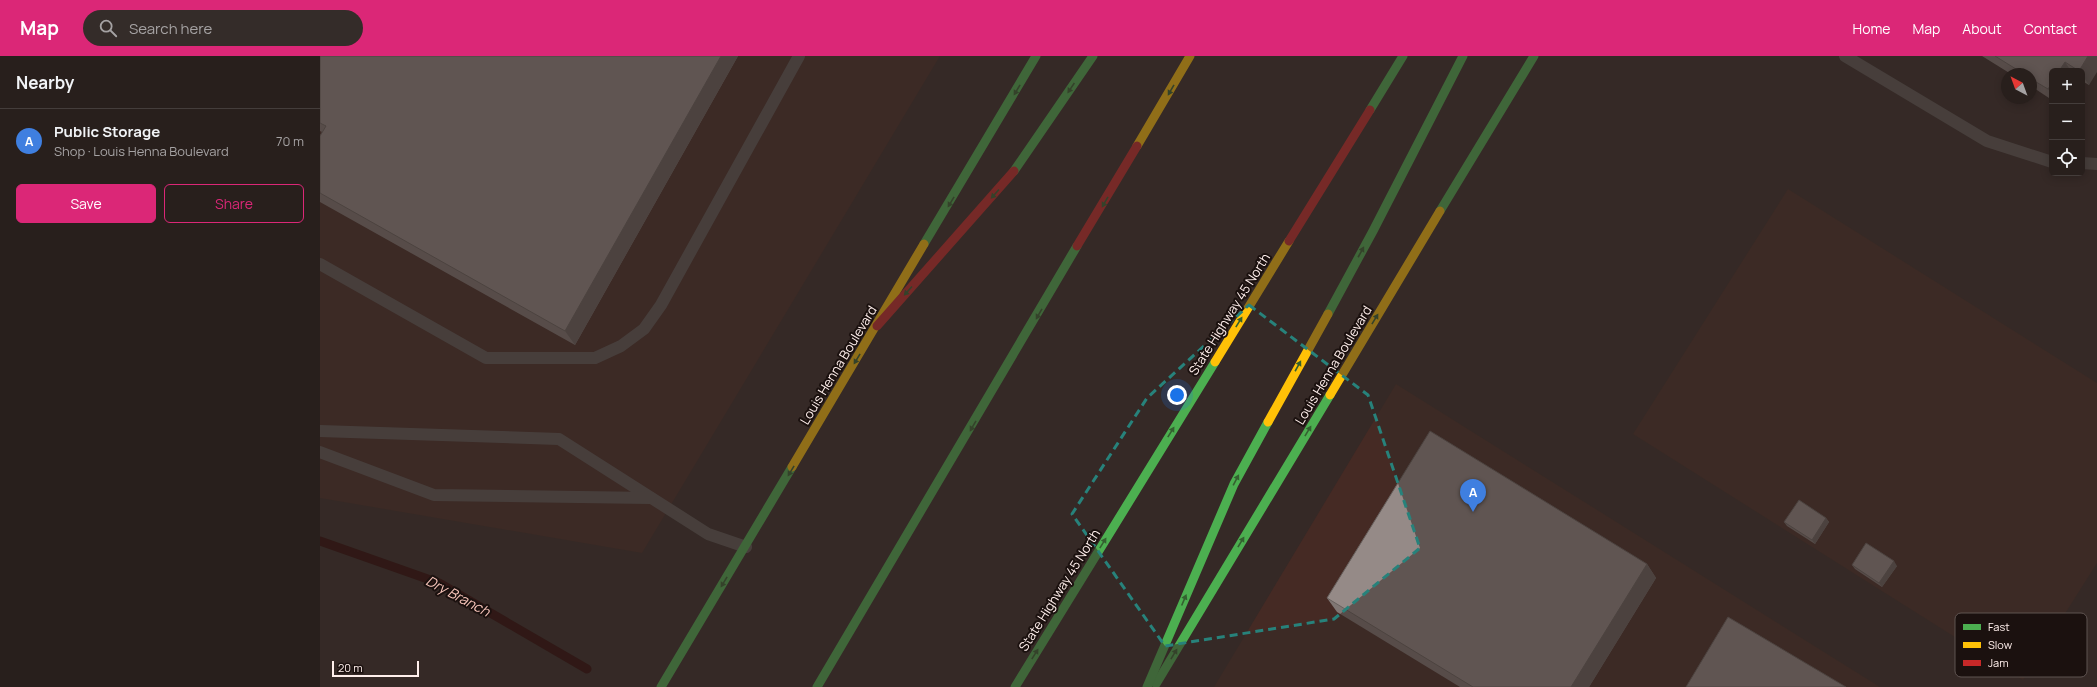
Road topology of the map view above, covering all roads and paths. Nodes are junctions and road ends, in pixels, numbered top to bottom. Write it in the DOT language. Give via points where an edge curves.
graph roads {
  1 [pos="799,56"];
  2 [pos="1036,56"];
  3 [pos="1093,56"];
  4 [pos="1190,56"];
  5 [pos="1403,56"];
  6 [pos="1463,56"];
  7 [pos="1534,56"];
  8 [pos="1845,56"];
  9 [pos="2049,161"];
  10 [pos="2085,164"];
  11 [pos="2097,164"];
  12 [pos="320,264"];
  13 [pos="877,326"];
  14 [pos="320,431"];
  15 [pos="320,452"];
  16 [pos="652,498"];
  17 [pos="746,546"];
  18 [pos="661,687"];
  19 [pos="817,687"];
  20 [pos="1015,687"];
  21 [pos="1147,687"];
  22 [pos="1154,687"];
  1 -- 12 [label="lane" via="657,311 644,329 621,346 595,358 486,358"];
  2 -- 13 [label="main road, Louis Henna Boulevard, one-way"];
  3 -- 13 [label="main road, one-way" via="1011,175"];
  4 -- 19 [label="main road, one-way"];
  20 -- 5 [label="main road, State Highway 45 North, one-way"];
  21 -- 6 [label="main road, one-way" via="1234,484 1372,231"];
  22 -- 7 [label="main road, Louis Henna Boulevard, one-way"];
  8 -- 9 [label="lane" via="1987,141"];
  10 -- 11 [label="lane"];
  13 -- 17 [label="main road, Louis Henna Boulevard, one-way"];
  14 -- 16 [label="lane" via="559,439"];
  15 -- 16 [label="lane" via="434,495"];
  16 -- 17 [label="lane" via="708,534"];
  17 -- 18 [label="main road, Louis Henna Boulevard, one-way"];
}
